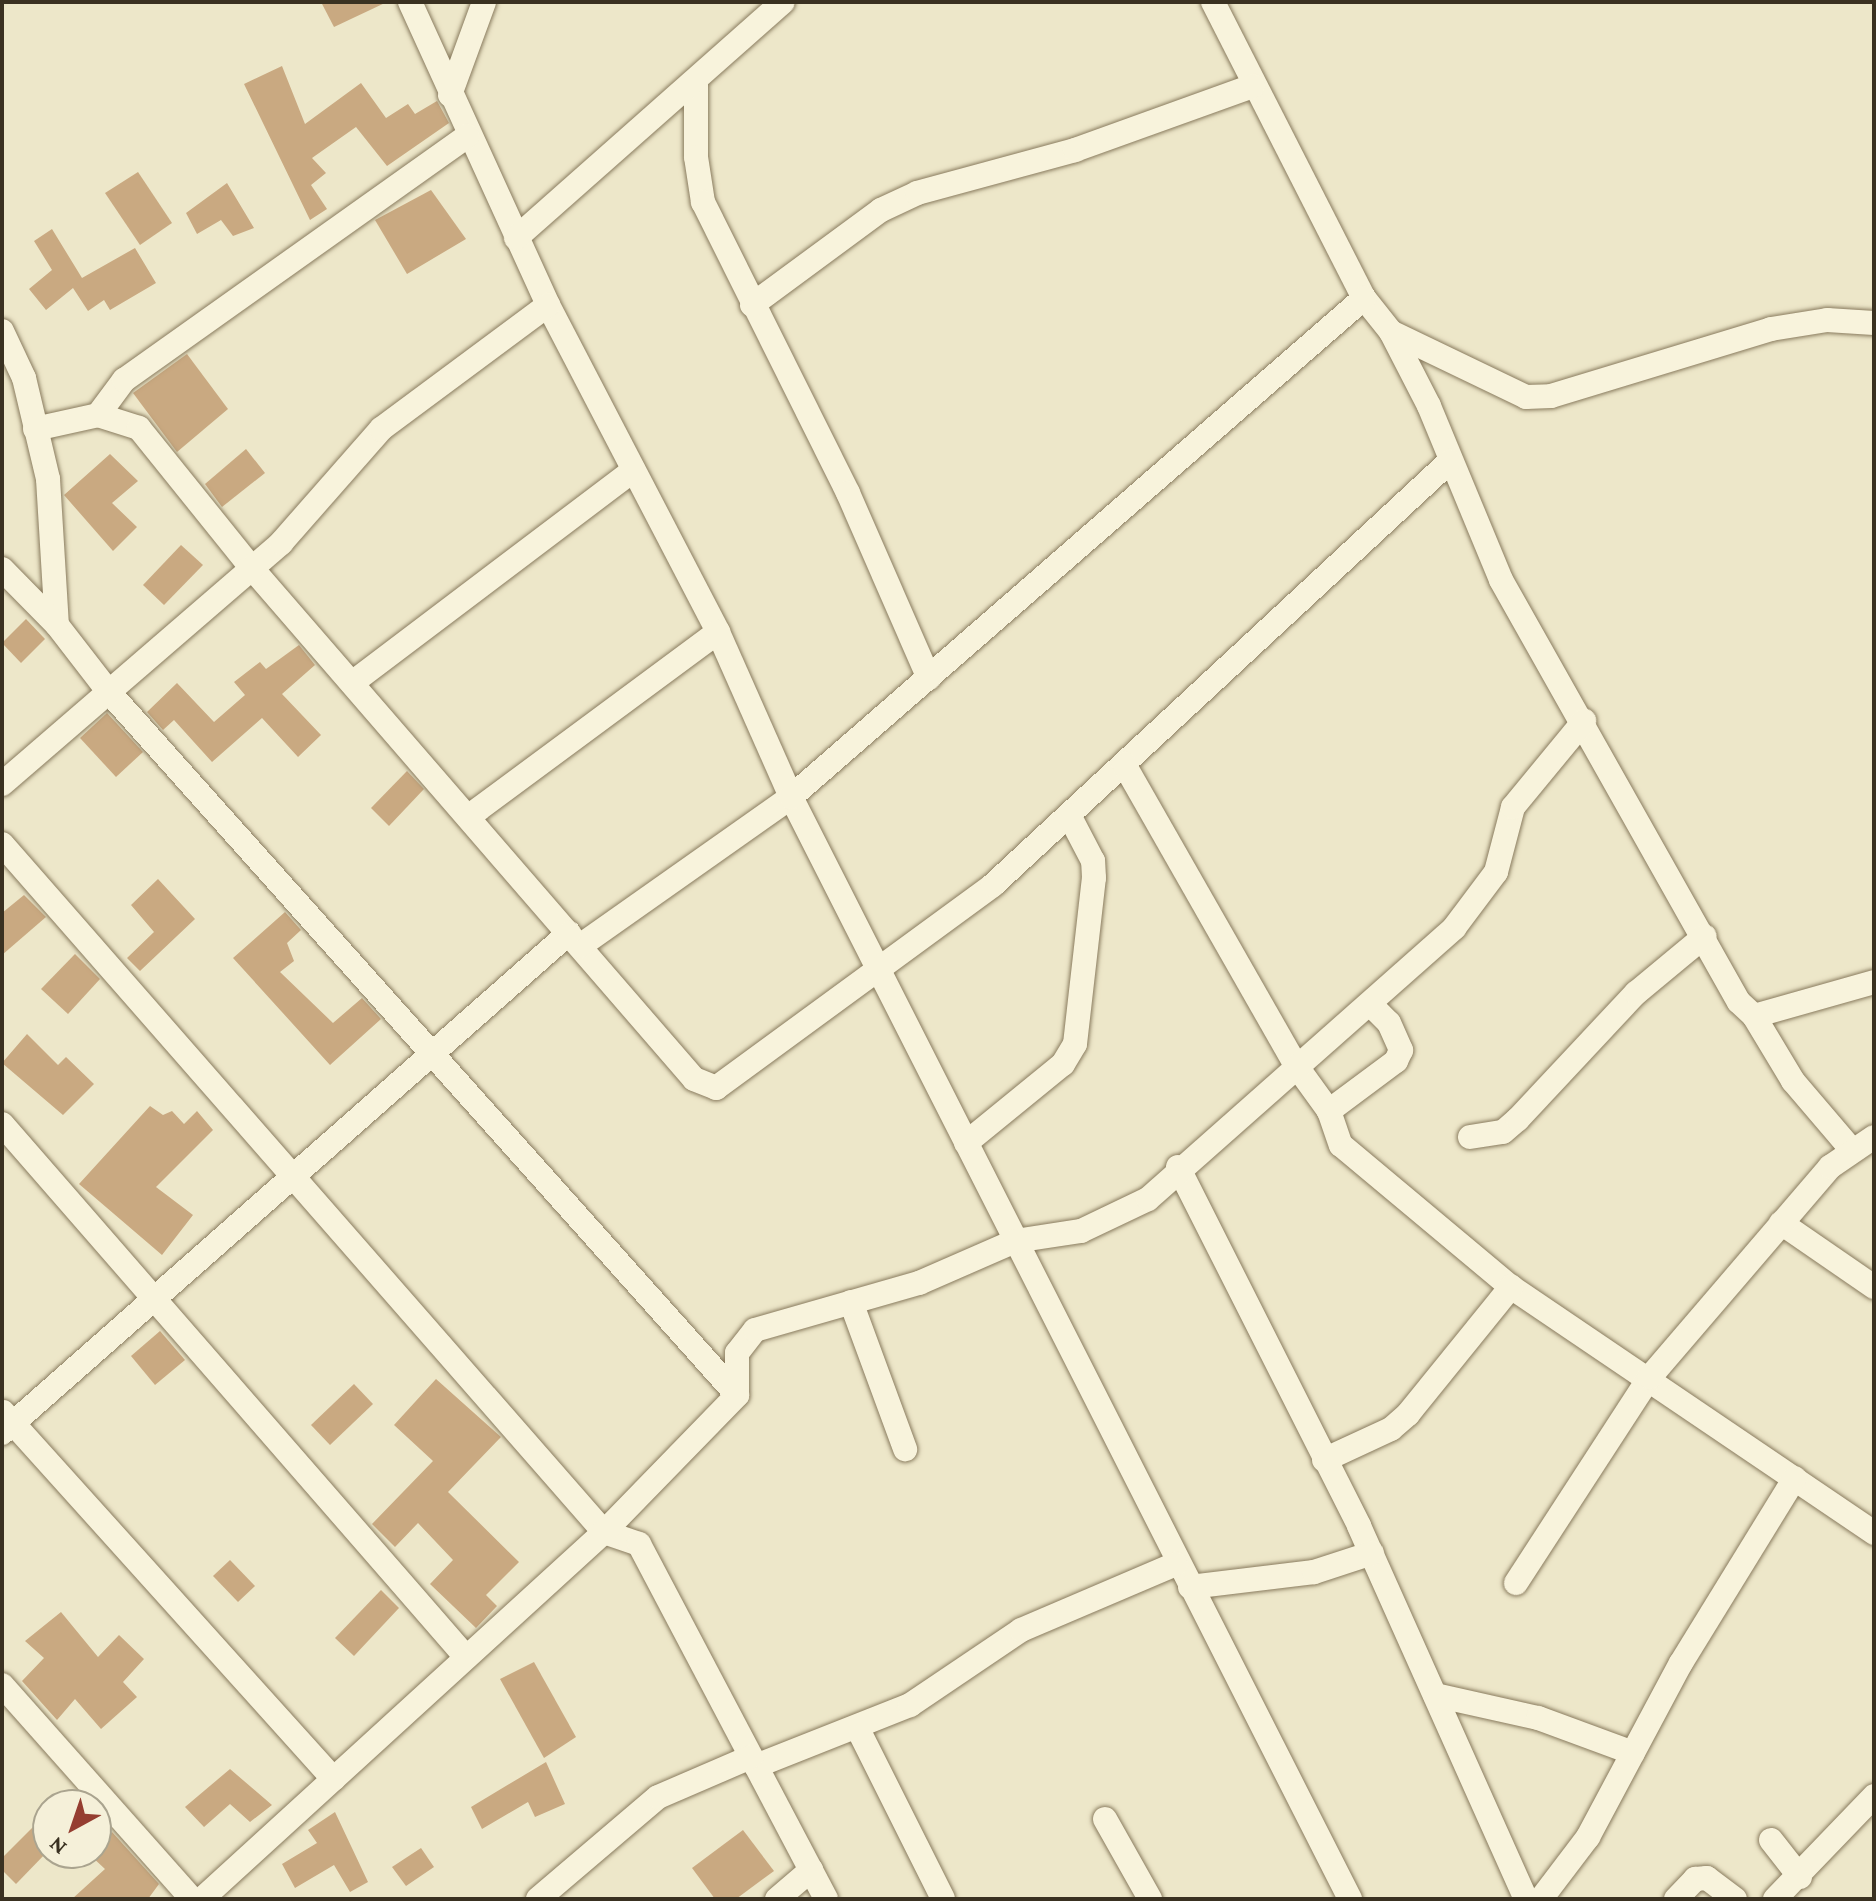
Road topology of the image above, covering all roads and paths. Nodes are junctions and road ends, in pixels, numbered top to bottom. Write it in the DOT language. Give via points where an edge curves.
graph roads {
  1 [pos="410,2"];
  2 [pos="484,2"];
  3 [pos="783,2"];
  4 [pos="1213,2"];
  5 [pos="696,82"];
  6 [pos="1253,86"];
  7 [pos="450,95"];
  8 [pos="467,136"];
  9 [pos="516,238"];
  10 [pos="1364,298"];
  11 [pos="548,305"];
  12 [pos="752,305"];
  13 [pos="1874,323"];
  14 [pos="2,331"];
  15 [pos="1391,332"];
  16 [pos="98,415"];
  17 [pos="35,429"];
  18 [pos="1450,461"];
  19 [pos="634,470"];
  20 [pos="250,566"];
  21 [pos="2,569"];
  22 [pos="57,625"];
  23 [pos="718,632"];
  24 [pos="929,678"];
  25 [pos="352,683"];
  26 [pos="108,691"];
  27 [pos="1584,721"];
  28 [pos="1124,764"];
  29 [pos="2,784"];
  30 [pos="791,797"];
  31 [pos="1069,815"];
  32 [pos="468,817"];
  33 [pos="2,844"];
  34 [pos="1705,936"];
  35 [pos="574,939"];
  36 [pos="877,970"];
  37 [pos="1874,982"];
  38 [pos="1371,1005"];
  39 [pos="1754,1016"];
  40 [pos="429,1054"];
  41 [pos="1295,1064"];
  42 [pos="1329,1111"];
  43 [pos="2,1124"];
  44 [pos="1470,1137"];
  45 [pos="1874,1137"];
  46 [pos="966,1143"];
  47 [pos="1851,1149"];
  48 [pos="1178,1167"];
  49 [pos="291,1174"];
  50 [pos="1781,1223"];
  51 [pos="1015,1241"];
  52 [pos="1511,1287"];
  53 [pos="1874,1287"];
  54 [pos="154,1297"];
  55 [pos="851,1302"];
  56 [pos="1650,1377"];
  57 [pos="737,1395"];
  58 [pos="6,1422"];
  59 [pos="905,1449"];
  60 [pos="1324,1460"];
  61 [pos="1795,1478"];
  62 [pos="604,1532"];
  63 [pos="1874,1533"];
  64 [pos="1372,1553"];
  65 [pos="1176,1564"];
  66 [pos="1516,1583"];
  67 [pos="1190,1587"];
  68 [pos="466,1657"];
  69 [pos="2,1685"];
  70 [pos="1435,1695"];
  71 [pos="857,1727"];
  72 [pos="1633,1753"];
  73 [pos="754,1762"];
  74 [pos="334,1779"];
  75 [pos="1874,1796"];
  76 [pos="1105,1819"];
  77 [pos="1771,1840"];
  78 [pos="811,1870"];
  79 [pos="1790,1891"];
  80 [pos="192,1899"];
  81 [pos="202,1899"];
  82 [pos="538,1899"];
  83 [pos="777,1899"];
  84 [pos="826,1899"];
  85 [pos="943,1899"];
  86 [pos="1150,1899"];
  87 [pos="1350,1899"];
  88 [pos="1526,1899"];
  89 [pos="1541,1899"];
  90 [pos="1676,1899"];
  91 [pos="1735,1899"];
  1 -- 7 [label="street"];
  2 -- 7 [label="street"];
  3 -- 5 [label="street"];
  4 -- 6 [label="street"];
  5 -- 9 [label="street"];
  5 -- 12 [label="street" via="697,181"];
  6 -- 10 [label="street"];
  6 -- 12 [label="street" via="1075,150 905,199 881,210"];
  7 -- 8 [label="street"];
  8 -- 9 [label="street"];
  8 -- 16 [label="street" via="124,380"];
  9 -- 11 [label="street"];
  10 -- 15 [label="street"];
  10 -- 24 [label="street"];
  11 -- 19 [label="street"];
  11 -- 20 [label="street" via="381,429 312,513"];
  12 -- 24 [label="street" via="848,493"];
  13 -- 15 [label="street" via="1827,320 1771,329 1551,396 1526,397"];
  14 -- 17 [label="street" via="24,378"];
  15 -- 18 [label="street"];
  16 -- 17 [label="street"];
  16 -- 20 [label="street" via="139,428"];
  17 -- 22 [label="street" via="48,479"];
  18 -- 27 [label="street" via="1501,580"];
  18 -- 28 [label="street"];
  19 -- 23 [label="street"];
  19 -- 25 [label="street"];
  20 -- 25 [label="street"];
  20 -- 26 [label="street"];
  21 -- 22 [label="street"];
  22 -- 26 [label="street"];
  23 -- 30 [label="street"];
  23 -- 32 [label="street"];
  24 -- 30 [label="street"];
  25 -- 32 [label="street"];
  26 -- 29 [label="street"];
  26 -- 40 [label="street"];
  27 -- 34 [label="street"];
  27 -- 38 [label="street" via="1513,807 1486,891"];
  28 -- 31 [label="street"];
  28 -- 41 [label="street"];
  30 -- 35 [label="street"];
  30 -- 36 [label="street"];
  31 -- 36 [label="street" via="993,885"];
  31 -- 46 [label="street" via="1094,869 1094,918 1075,1044 1063,1064"];
  32 -- 35 [label="street"];
  33 -- 49 [label="street"];
  34 -- 39 [label="street" via="1739,1002"];
  34 -- 44 [label="street" via="1636,993 1510,1126"];
  35 -- 36 [label="street" via="694,1079 716,1088"];
  35 -- 40 [label="street"];
  36 -- 46 [label="street"];
  37 -- 39 [label="street"];
  38 -- 41 [label="street"];
  38 -- 42 [label="street" via="1389,1023 1401,1050 1396,1061"];
  39 -- 47 [label="street" via="1793,1081"];
  40 -- 49 [label="street"];
  40 -- 57 [label="street"];
  41 -- 42 [label="street"];
  41 -- 48 [label="street"];
  42 -- 52 [label="street" via="1341,1145"];
  43 -- 54 [label="street"];
  45 -- 47 [label="street"];
  46 -- 51 [label="street"];
  47 -- 50 [label="street"];
  48 -- 51 [label="street" via="1148,1199 1081,1231"];
  48 -- 60 [label="street"];
  49 -- 54 [label="street"];
  49 -- 62 [label="street"];
  50 -- 53 [label="street"];
  50 -- 56 [label="street"];
  51 -- 55 [label="street" via="919,1283"];
  51 -- 65 [label="street"];
  52 -- 56 [label="street"];
  52 -- 60 [label="street" via="1408,1414 1391,1429"];
  54 -- 58 [label="street"];
  54 -- 68 [label="street"];
  55 -- 57 [label="street" via="755,1330 737,1353"];
  55 -- 59 [label="street"];
  56 -- 61 [label="street"];
  56 -- 66 [label="street"];
  57 -- 62 [label="street"];
  58 -- 74 [label="street"];
  60 -- 64 [label="street"];
  61 -- 63 [label="street"];
  61 -- 72 [label="street"];
  62 -- 68 [label="street"];
  62 -- 73 [label="street" via="639,1544"];
  64 -- 67 [label="street" via="1314,1572"];
  64 -- 70 [label="street"];
  65 -- 67 [label="street"];
  65 -- 71 [label="street" via="1021,1630 910,1705"];
  67 -- 87 [label="street"];
  68 -- 74 [label="street"];
  69 -- 80 [label="street"];
  70 -- 72 [label="street" via="1538,1718"];
  70 -- 88 [label="street"];
  71 -- 73 [label="street"];
  71 -- 85 [label="street"];
  72 -- 89 [label="street" via="1588,1837"];
  73 -- 78 [label="street"];
  73 -- 82 [label="street" via="658,1797"];
  74 -- 81 [label="street"];
  75 -- 79 [label="street"];
  76 -- 86 [label="street"];
  77 -- 79 [label="street"];
  78 -- 83 [label="street"];
  78 -- 84 [label="street"];
  90 -- 91 [label="street" via="1695,1879 1707,1878"];
}
